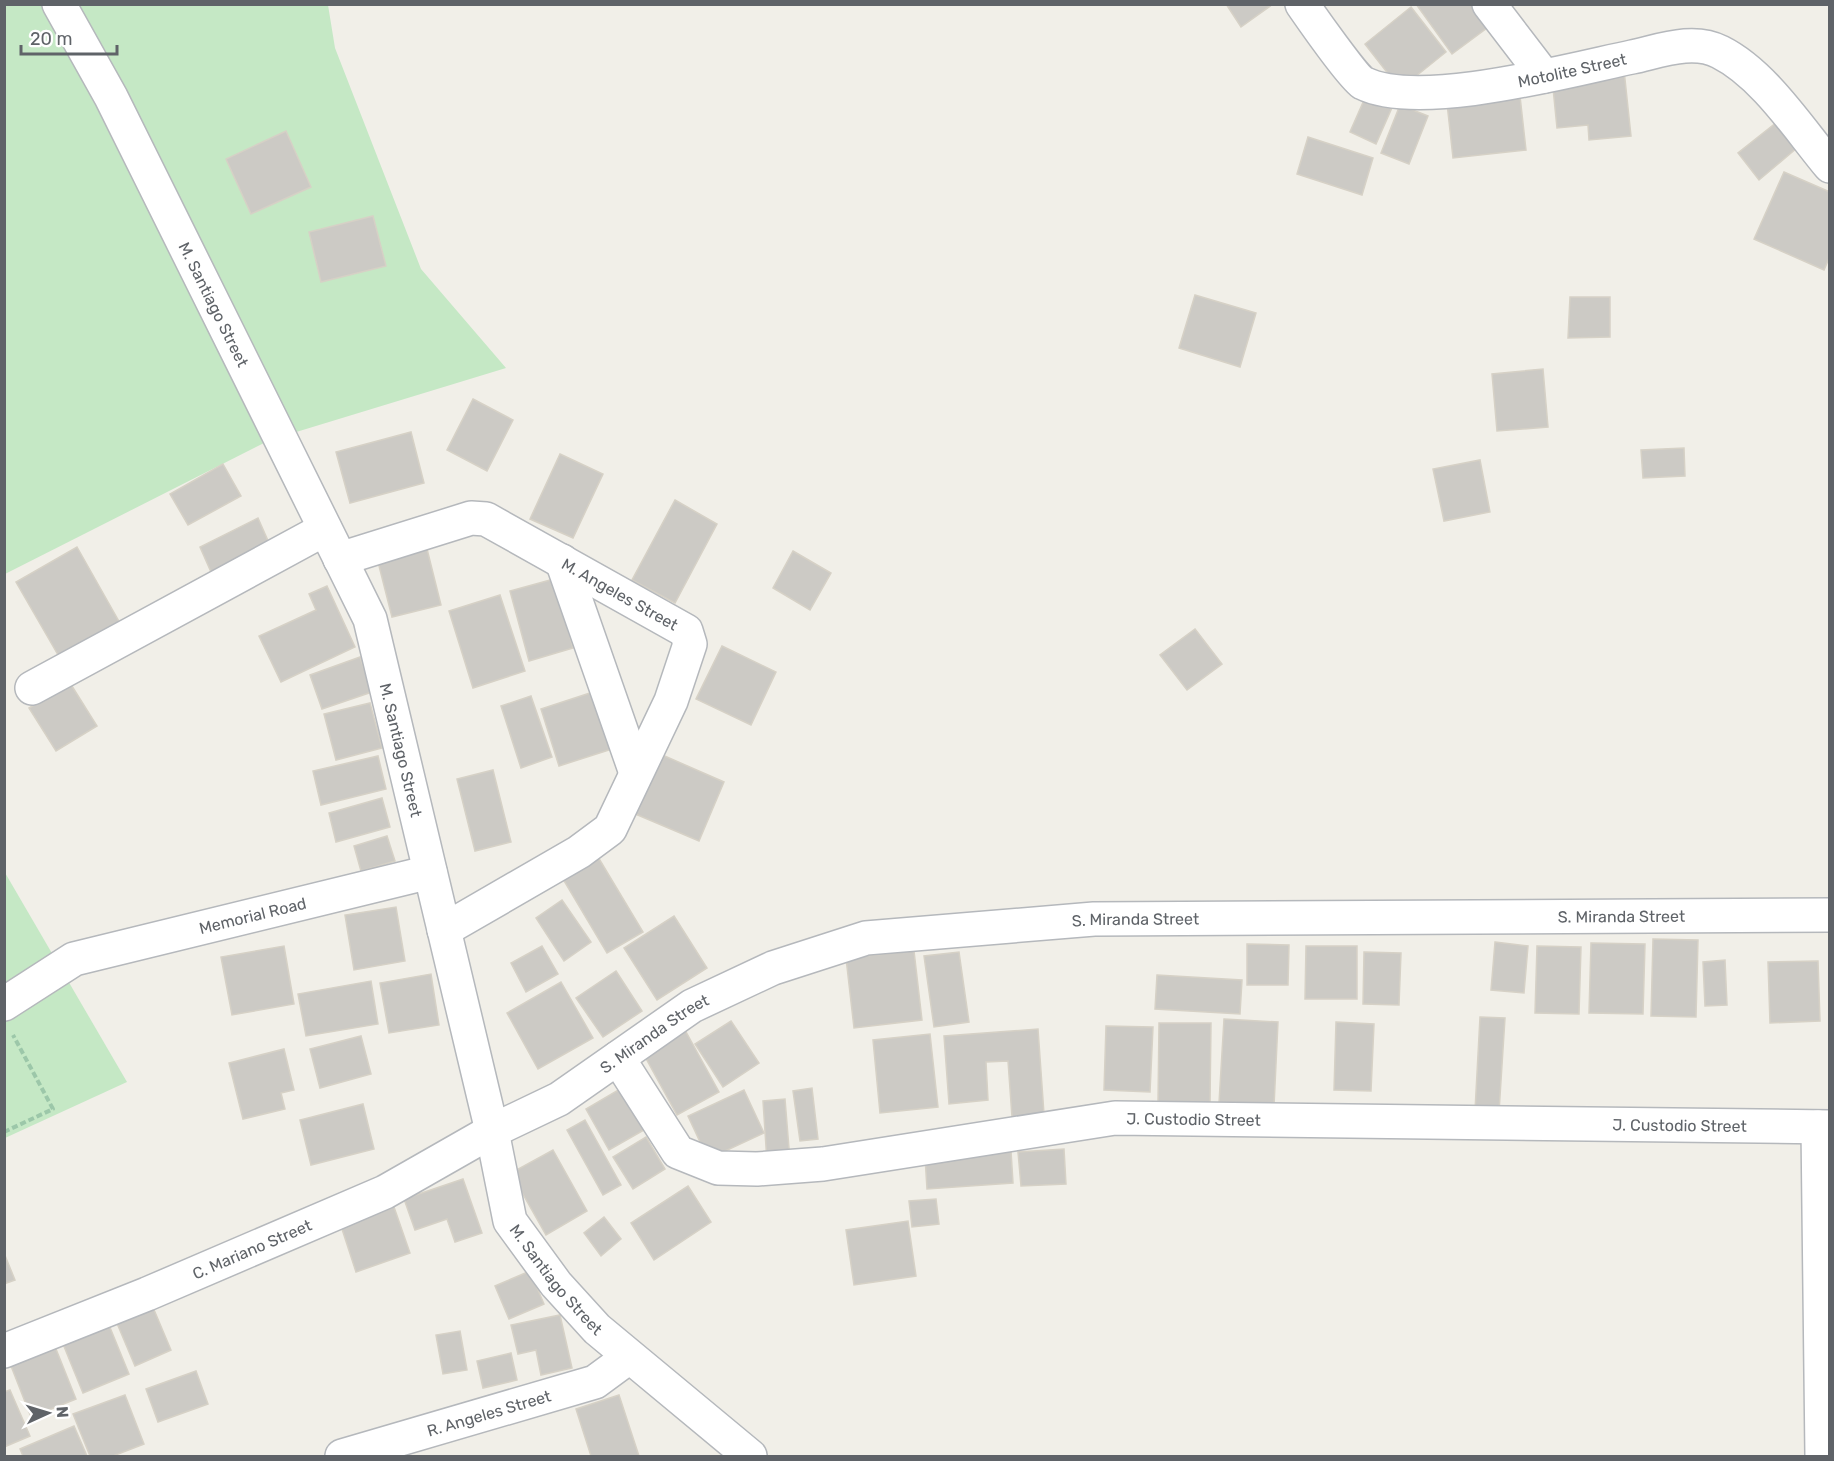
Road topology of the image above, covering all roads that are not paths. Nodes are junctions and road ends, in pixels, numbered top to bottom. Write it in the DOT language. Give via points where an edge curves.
graph roads {
  1 [pos="59,4"];
  2 [pos="1302,4"];
  3 [pos="1489,4"];
  4 [pos="1544,76"];
  5 [pos="1830,166"];
  6 [pos="325,530"];
  7 [pos="340,559"];
  8 [pos="562,561"];
  9 [pos="32,688"];
  10 [pos="636,773"];
  11 [pos="430,872"];
  12 [pos="1830,915"];
  13 [pos="444,930"];
  14 [pos="7,1016"];
  15 [pos="618,1058"];
  16 [pos="1824,1127"];
  17 [pos="492,1131"];
  18 [pos="4,1351"];
  19 [pos="629,1357"];
  20 [pos="342,1456"];
  21 [pos="750,1456"];
  22 [pos="1822,1456"];
  1 -- 6 [label="street, M. Santiago Street" via="111,97"];
  2 -- 4 [label="street, Motolite Street" via="1361,82 1403,92 1451,90"];
  3 -- 4 [label="street"];
  4 -- 5 [label="street, Motolite Street" via="1689,45 1720,51 1756,78"];
  6 -- 7 [label="street, M. Santiago Street"];
  6 -- 9 [label="street"];
  7 -- 8 [label="street, M. Angeles Street" via="471,518 486,519"];
  7 -- 11 [label="street, M. Santiago Street" via="370,619"];
  8 -- 10 [label="street"];
  8 -- 10 [label="street, M. Angeles Street" via="686,631 690,644 671,701"];
  10 -- 13 [label="street, M. Angeles Street" via="610,829 579,852"];
  11 -- 13 [label="street, M. Santiago Street"];
  11 -- 14 [label="street, Memorial Road" via="74,959"];
  12 -- 15 [label="street, S. Miranda Street" via="1094,919 866,938 773,968 692,1006"];
  13 -- 17 [label="street, M. Santiago Street"];
  15 -- 16 [label="street, J. Custodio Street" via="678,1152 718,1168 823,1164 1115,1118"];
  15 -- 17 [label="street, S. Miranda Street" via="559,1099"];
  16 -- 22 [label="street"];
  17 -- 18 [label="street, C. Mariano Street" via="385,1192"];
  17 -- 19 [label="street, M. Santiago Street" via="510,1221 556,1284"];
  19 -- 20 [label="street, R. Angeles Street" via="595,1382"];
  19 -- 21 [label="street, M. Santiago Street"];
}
